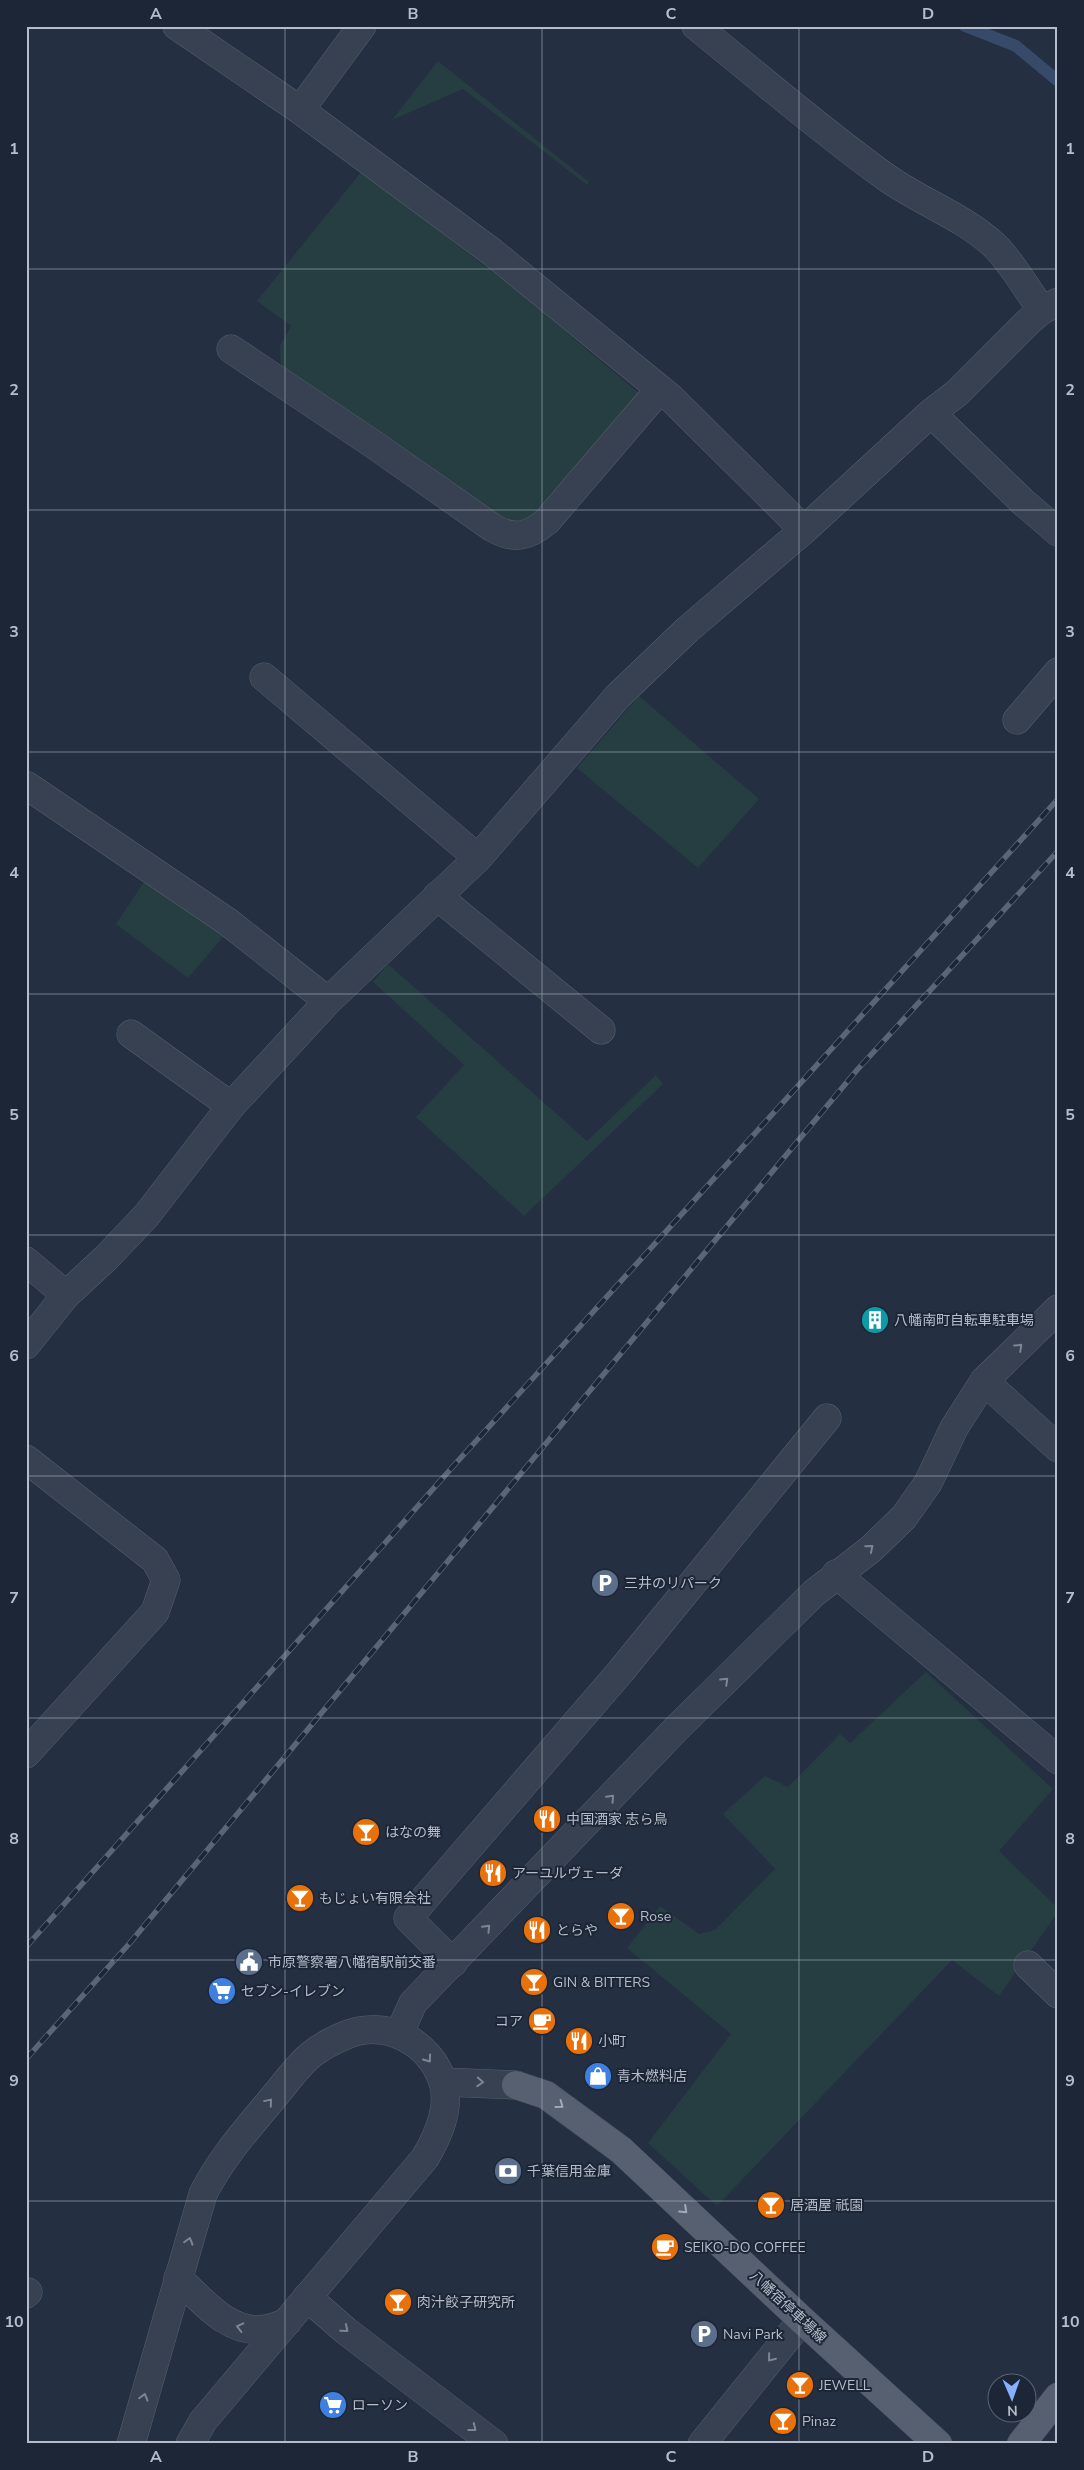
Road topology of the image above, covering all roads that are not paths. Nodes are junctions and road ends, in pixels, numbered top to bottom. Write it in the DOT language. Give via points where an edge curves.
graph roads {
  1 [pos="177,26"];
  2 [pos="362,26"];
  3 [pos="696,26"];
  4 [pos="300,110"];
  5 [pos="1050,306"];
  6 [pos="231,349"];
  7 [pos="660,389"];
  8 [pos="931,414"];
  9 [pos="804,530"];
  10 [pos="1058,532"];
  11 [pos="1058,672"];
  12 [pos="264,678"];
  13 [pos="1017,720"];
  14 [pos="26,786"];
  15 [pos="478,858"];
  16 [pos="437,896"];
  17 [pos="328,1001"];
  18 [pos="601,1030"];
  19 [pos="131,1034"];
  20 [pos="231,1106"];
  21 [pos="26,1262"];
  22 [pos="66,1294"];
  23 [pos="1058,1309"];
  24 [pos="26,1345"];
  25 [pos="984,1382"];
  26 [pos="827,1418"];
  27 [pos="1058,1448"];
  28 [pos="26,1459"];
  29 [pos="836,1574"];
  30 [pos="26,1754"];
  31 [pos="1058,1760"];
  32 [pos="453,1963"];
  33 [pos="1028,1965"];
  34 [pos="1058,1994"];
  35 [pos="399,2034"];
  36 [pos="443,2082"];
  37 [pos="516,2085"];
  38 [pos="178,2278"];
  39 [pos="307,2297"];
  40 [pos="802,2320"];
  41 [pos="287,2322"];
  42 [pos="1058,2397"];
  43 [pos="131,2444"];
  44 [pos="190,2444"];
  45 [pos="494,2444"];
  46 [pos="702,2444"];
  47 [pos="938,2444"];
  48 [pos="1021,2444"];
  1 -- 4 [label="street"];
  2 -- 4 [label="street"];
  3 -- 5 [label="street" via="883,175 968,225 994,245 1017,274"];
  4 -- 7 [label="street" via="492,252"];
  5 -- 8 [label="street"];
  6 -- 7 [label="street" via="493,528 512,536 527,535 547,521"];
  7 -- 9 [label="street"];
  8 -- 9 [label="street"];
  8 -- 10 [label="street"];
  9 -- 15 [label="street" via="687,630 618,696"];
  11 -- 13 [label="street"];
  12 -- 15 [label="street"];
  14 -- 17 [label="street" via="228,922"];
  15 -- 16 [label="street"];
  16 -- 17 [label="street"];
  16 -- 18 [label="street"];
  17 -- 20 [label="street"];
  19 -- 20 [label="street"];
  20 -- 22 [label="street" via="146,1216"];
  21 -- 22 [label="street"];
  22 -- 24 [label="street"];
  25 -- 23 [label="street, one-way"];
  25 -- 27 [label="street"];
  29 -- 25 [label="street, one-way" via="871,1549 904,1517 928,1483 954,1428"];
  26 -- 32 [label="street" via="621,1672 408,1918"];
  28 -- 30 [label="street" via="155,1560 166,1580 155,1612"];
  29 -- 31 [label="street"];
  32 -- 29 [label="street, one-way" via="677,1728"];
  32 -- 35 [label="street" via="413,2003"];
  33 -- 34 [label="street"];
  35 -- 36 [label="street, one-way" via="415,2042 430,2059"];
  38 -- 35 [label="street, one-way" via="203,2194 211,2178 222,2159 300,2067 324,2046 347,2034 370,2030"];
  36 -- 37 [label="street, one-way"];
  36 -- 39 [label="street" via="444,2111 440,2129 425,2158"];
  37 -- 40 [label="main road, 八幡宿停車場線, one-way" via="546,2095 621,2150"];
  41 -- 38 [label="street, one-way" via="265,2329 232,2325"];
  43 -- 38 [label="street, one-way"];
  39 -- 41 [label="street"];
  39 -- 45 [label="street, one-way" via="346,2331"];
  40 -- 46 [label="street, one-way"];
  40 -- 47 [label="main road, 八幡宿停車場線"];
  41 -- 44 [label="street" via="203,2421"];
  42 -- 48 [label="main road"];
}
